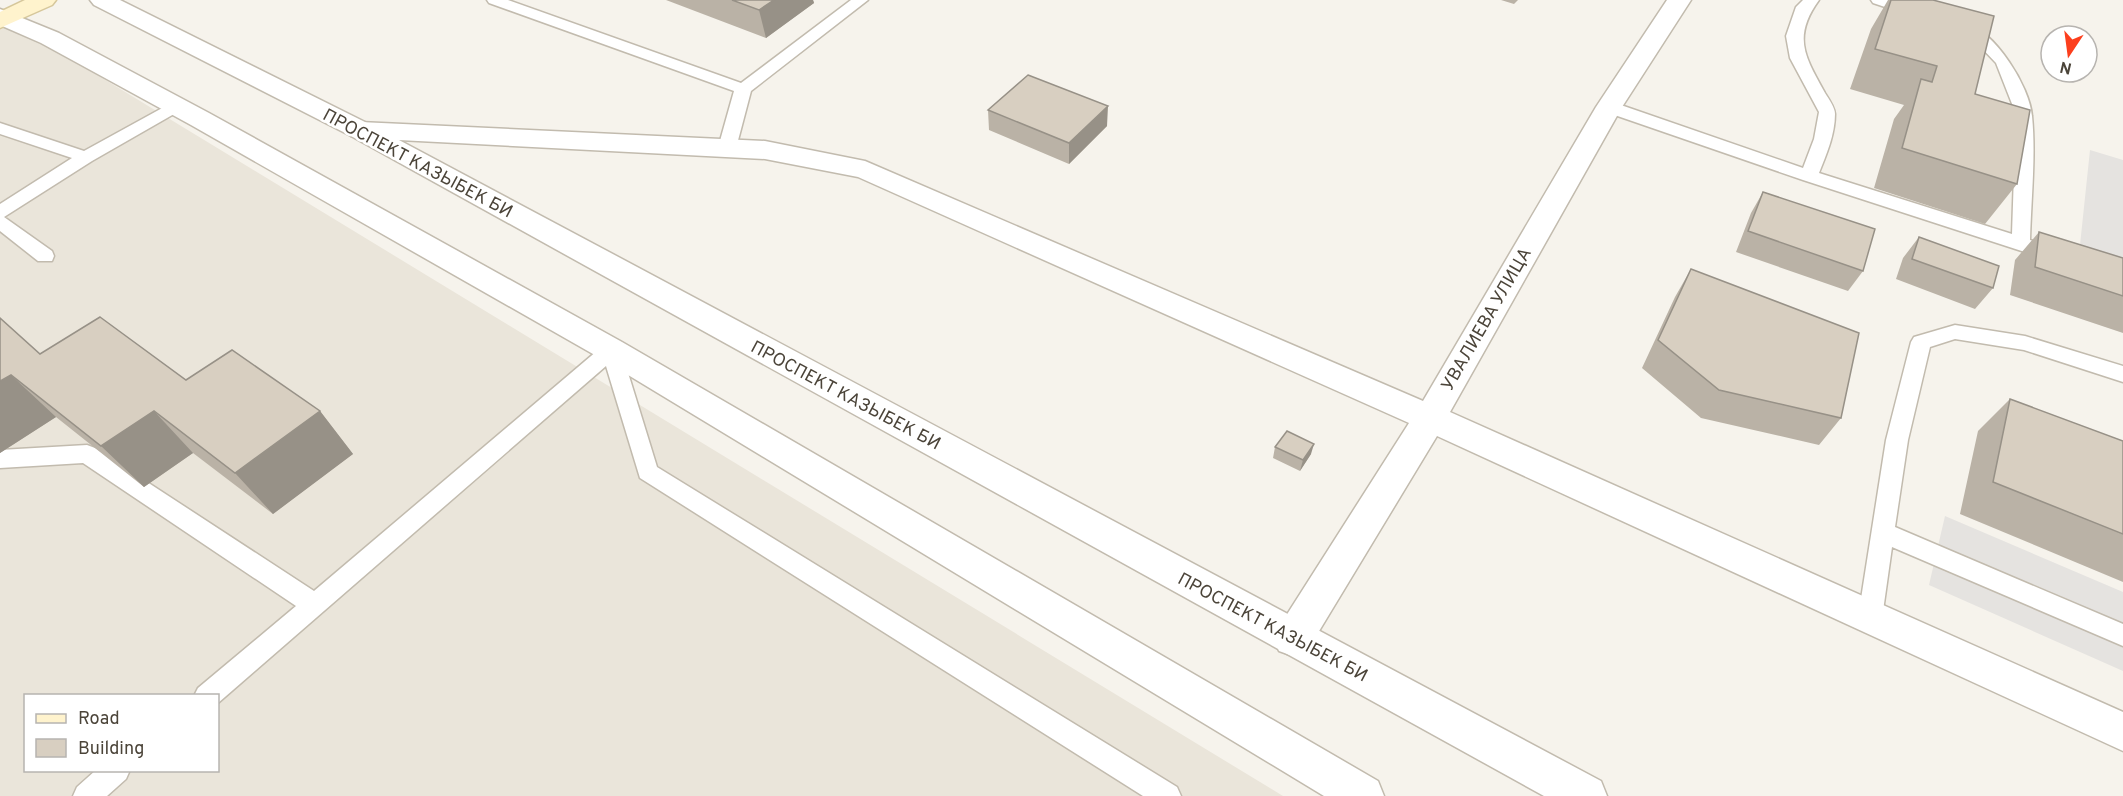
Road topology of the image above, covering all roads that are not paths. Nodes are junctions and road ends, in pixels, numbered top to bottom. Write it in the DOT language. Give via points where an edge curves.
graph roads {
  1 [pos="44,0"];
  2 [pos="102,0"];
  3 [pos="494,0"];
  4 [pos="861,0"];
  5 [pos="1679,0"];
  6 [pos="1812,0"];
  7 [pos="1878,0"];
  8 [pos="1930,16"];
  9 [pos="2,18"];
  10 [pos="1951,23"];
  11 [pos="743,89"];
  12 [pos="175,106"];
  13 [pos="1609,107"];
  14 [pos="0,128"];
  15 [pos="360,130"];
  16 [pos="727,148"];
  17 [pos="87,157"];
  18 [pos="1809,176"];
  19 [pos="0,212"];
  20 [pos="0,222"];
  21 [pos="2021,243"];
  22 [pos="45,256"];
  23 [pos="2066,258"];
  24 [pos="611,350"];
  25 [pos="2123,374"];
  26 [pos="1430,417"];
  27 [pos="0,459"];
  28 [pos="1882,532"];
  29 [pos="315,605"];
  30 [pos="1870,618"];
  31 [pos="2123,635"];
  32 [pos="1293,639"];
  33 [pos="209,694"];
  34 [pos="2123,732"];
  35 [pos="116,772"];
  36 [pos="87,796"];
  37 [pos="1167,796"];
  38 [pos="1363,796"];
  39 [pos="1586,796"];
  1 -- 9 [label="main road"];
  2 -- 15 [label="street, ПРОСПЕКТ КАЗЫБЕК БИ"];
  3 -- 11 [label="lane"];
  4 -- 11 [label="lane"];
  5 -- 13 [label="street, УВАЛИЕВА УЛИЦА"];
  6 -- 18 [label="lane" via="1804,7 1794,36 1798,58 1827,112 1823,139"];
  7 -- 8 [label="lane"];
  9 -- 12 [label="street" via="50,38"];
  10 -- 21 [label="lane" via="1982,39 2003,62 2024,114"];
  11 -- 16 [label="lane"];
  12 -- 17 [label="lane"];
  12 -- 24 [label="street"];
  13 -- 18 [label="lane"];
  13 -- 26 [label="street, УВАЛИЕВА УЛИЦА"];
  14 -- 17 [label="lane"];
  15 -- 16 [label="street"];
  15 -- 32 [label="street, ПРОСПЕКТ КАЗЫБЕК БИ"];
  16 -- 26 [label="street" via="765,150 865,170"];
  17 -- 19 [label="lane"];
  18 -- 21 [label="lane"];
  20 -- 22 [label="lane"];
  21 -- 23 [label="lane"];
  24 -- 29 [label="lane"];
  24 -- 37 [label="lane" via="648,471"];
  24 -- 38 [label="street"];
  25 -- 28 [label="lane" via="2025,343 1955,332 1921,342 1897,440"];
  26 -- 30 [label="street"];
  26 -- 32 [label="street, УВАЛИЕВА УЛИЦА"];
  27 -- 29 [label="lane" via="87,454"];
  28 -- 30 [label="lane"];
  28 -- 31 [label="lane"];
  29 -- 33 [label="lane"];
  30 -- 34 [label="street"];
  32 -- 39 [label="street, ПРОСПЕКТ КАЗЫБЕК БИ"];
  35 -- 36 [label="lane"];
}
